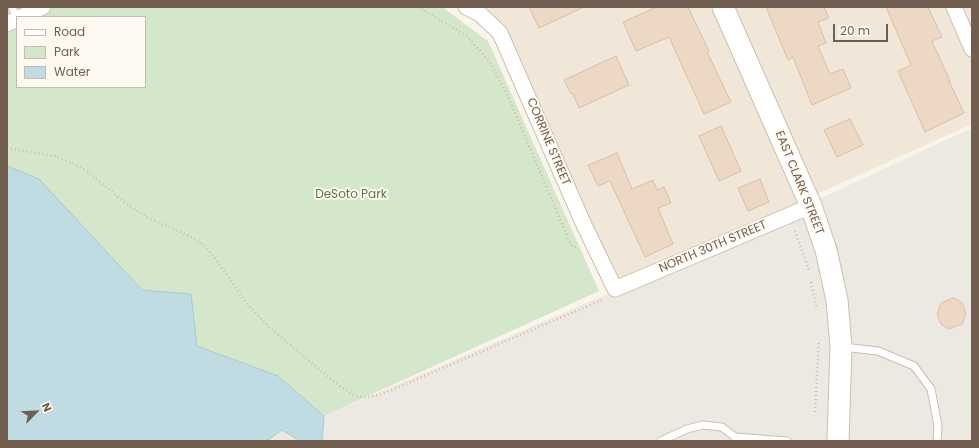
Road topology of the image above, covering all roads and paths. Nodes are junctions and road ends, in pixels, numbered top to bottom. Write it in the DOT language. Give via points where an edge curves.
graph roads {
  1 [pos="12,7"];
  2 [pos="43,7"];
  3 [pos="418,7"];
  4 [pos="466,7"];
  5 [pos="723,7"];
  6 [pos="954,7"];
  7 [pos="23,16"];
  8 [pos="16,17"];
  9 [pos="16,20"];
  10 [pos="7,24"];
  11 [pos="972,49"];
  12 [pos="7,148"];
  13 [pos="811,206"];
  14 [pos="793,225"];
  15 [pos="579,253"];
  16 [pos="615,289"];
  17 [pos="817,312"];
  18 [pos="820,334"];
  19 [pos="841,347"];
  20 [pos="814,412"];
  21 [pos="736,439"];
  22 [pos="661,441"];
  23 [pos="787,441"];
  24 [pos="838,441"];
  25 [pos="937,441"];
  1 -- 8 [label="lane"];
  2 -- 7 [label="street"];
  3 -- 15 [label="path" via="467,36 489,61 506,92 571,245 576,246"];
  4 -- 16 [label="street, CORRINE STREET" via="480,14 500,33 584,225"];
  5 -- 13 [label="street, EAST CLARK STREET"];
  6 -- 11 [label="street"];
  9 -- 10 [label="street"];
  12 -- 16 [label="path" via="55,156 72,163 88,172 146,217 188,235 204,245 248,305 270,328 338,386 355,396 379,395 394,389 604,298"];
  13 -- 16 [label="street, NORTH 30TH STREET"];
  13 -- 19 [label="street, EAST CLARK STREET" via="826,250 834,286"];
  14 -- 17 [label="path" via="809,270"];
  18 -- 20 [label="path"];
  19 -- 24 [label="street, EAST CLARK STREET"];
  19 -- 25 [label="lane" via="878,351 914,366 931,389 938,426"];
  21 -- 22 [label="lane" via="722,427 703,425"];
  21 -- 23 [label="lane"];
}
